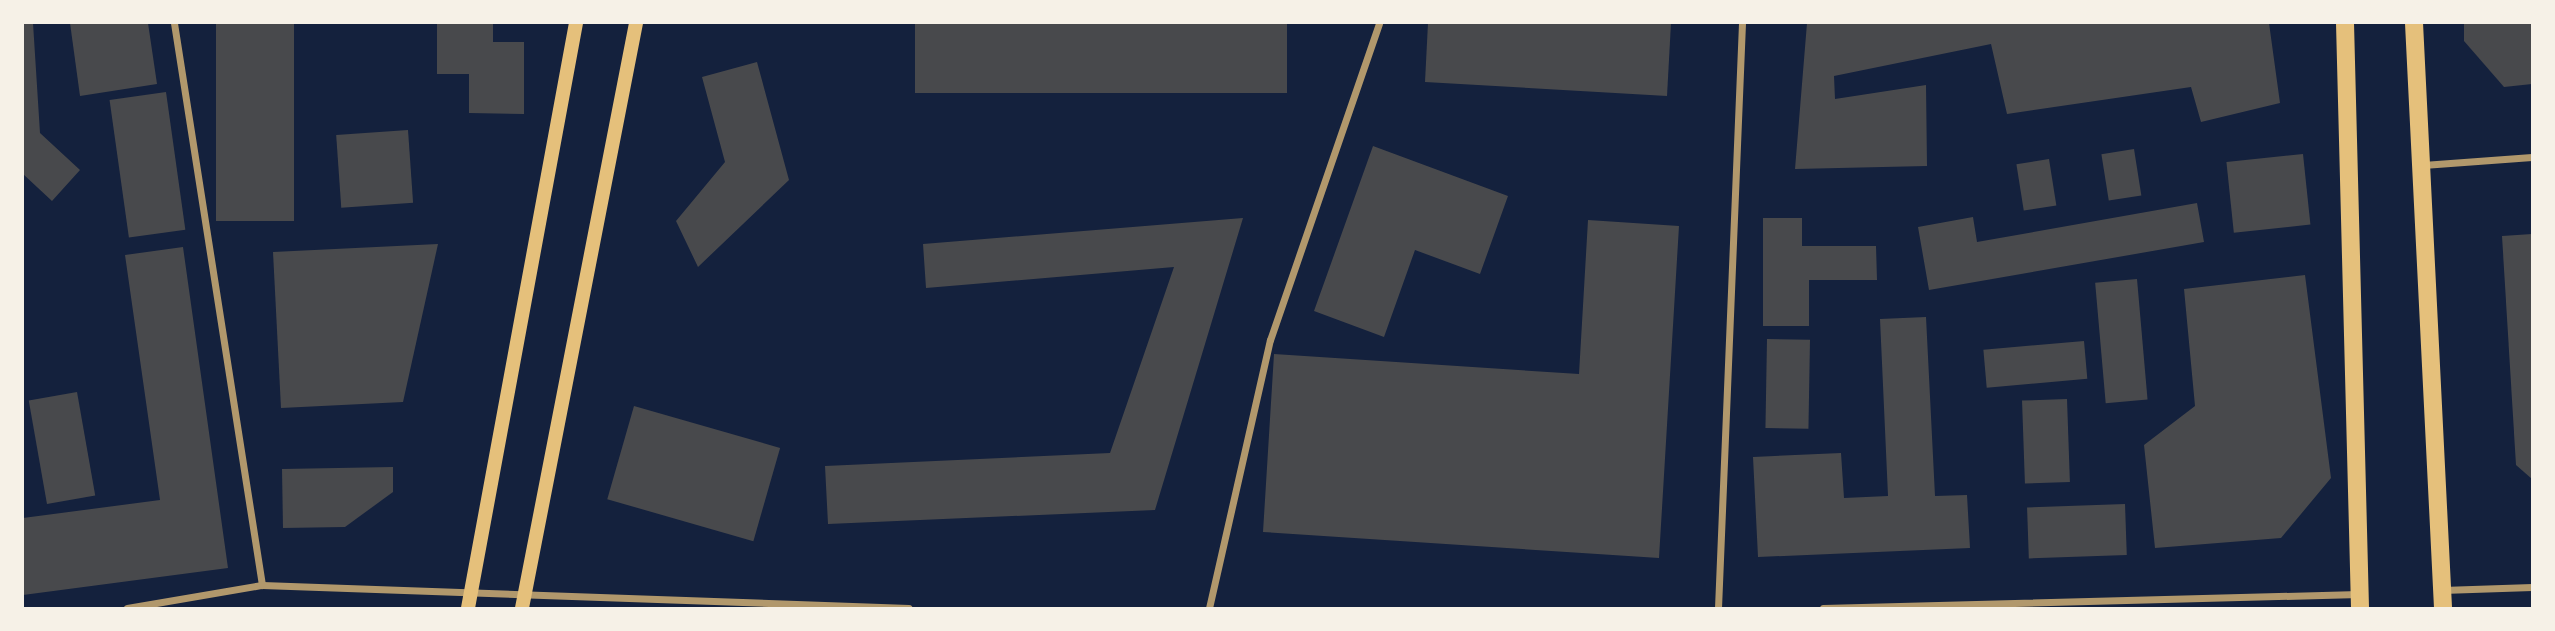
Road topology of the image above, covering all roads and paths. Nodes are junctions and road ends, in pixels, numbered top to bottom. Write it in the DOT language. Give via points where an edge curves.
graph roads {
  1 [pos="174,23"];
  2 [pos="576,23"];
  3 [pos="636,23"];
  4 [pos="1379,23"];
  5 [pos="1742,23"];
  6 [pos="2345,23"];
  7 [pos="2414,23"];
  8 [pos="2532,157"];
  9 [pos="2423,165"];
  10 [pos="262,585"];
  11 [pos="2532,587"];
  12 [pos="2442,590"];
  13 [pos="2360,601"];
  14 [pos="469,602"];
  15 [pos="523,604"];
  16 [pos="127,608"];
  17 [pos="909,608"];
  18 [pos="1209,608"];
  19 [pos="1718,608"];
  20 [pos="1823,608"];
  21 [pos="2443,608"];
  1 -- 10 [label="street"];
  2 -- 14 [label="main road"];
  3 -- 15 [label="main road"];
  4 -- 18 [label="street" via="1270,340"];
  5 -- 19 [label="street"];
  6 -- 13 [label="main road"];
  7 -- 9 [label="main road"];
  8 -- 9 [label="street"];
  9 -- 12 [label="main road"];
  10 -- 14 [label="street"];
  10 -- 16 [label="street"];
  11 -- 12 [label="street"];
  12 -- 21 [label="main road"];
  13 -- 20 [label="street"];
  14 -- 15 [label="street"];
  15 -- 17 [label="street"];
}
